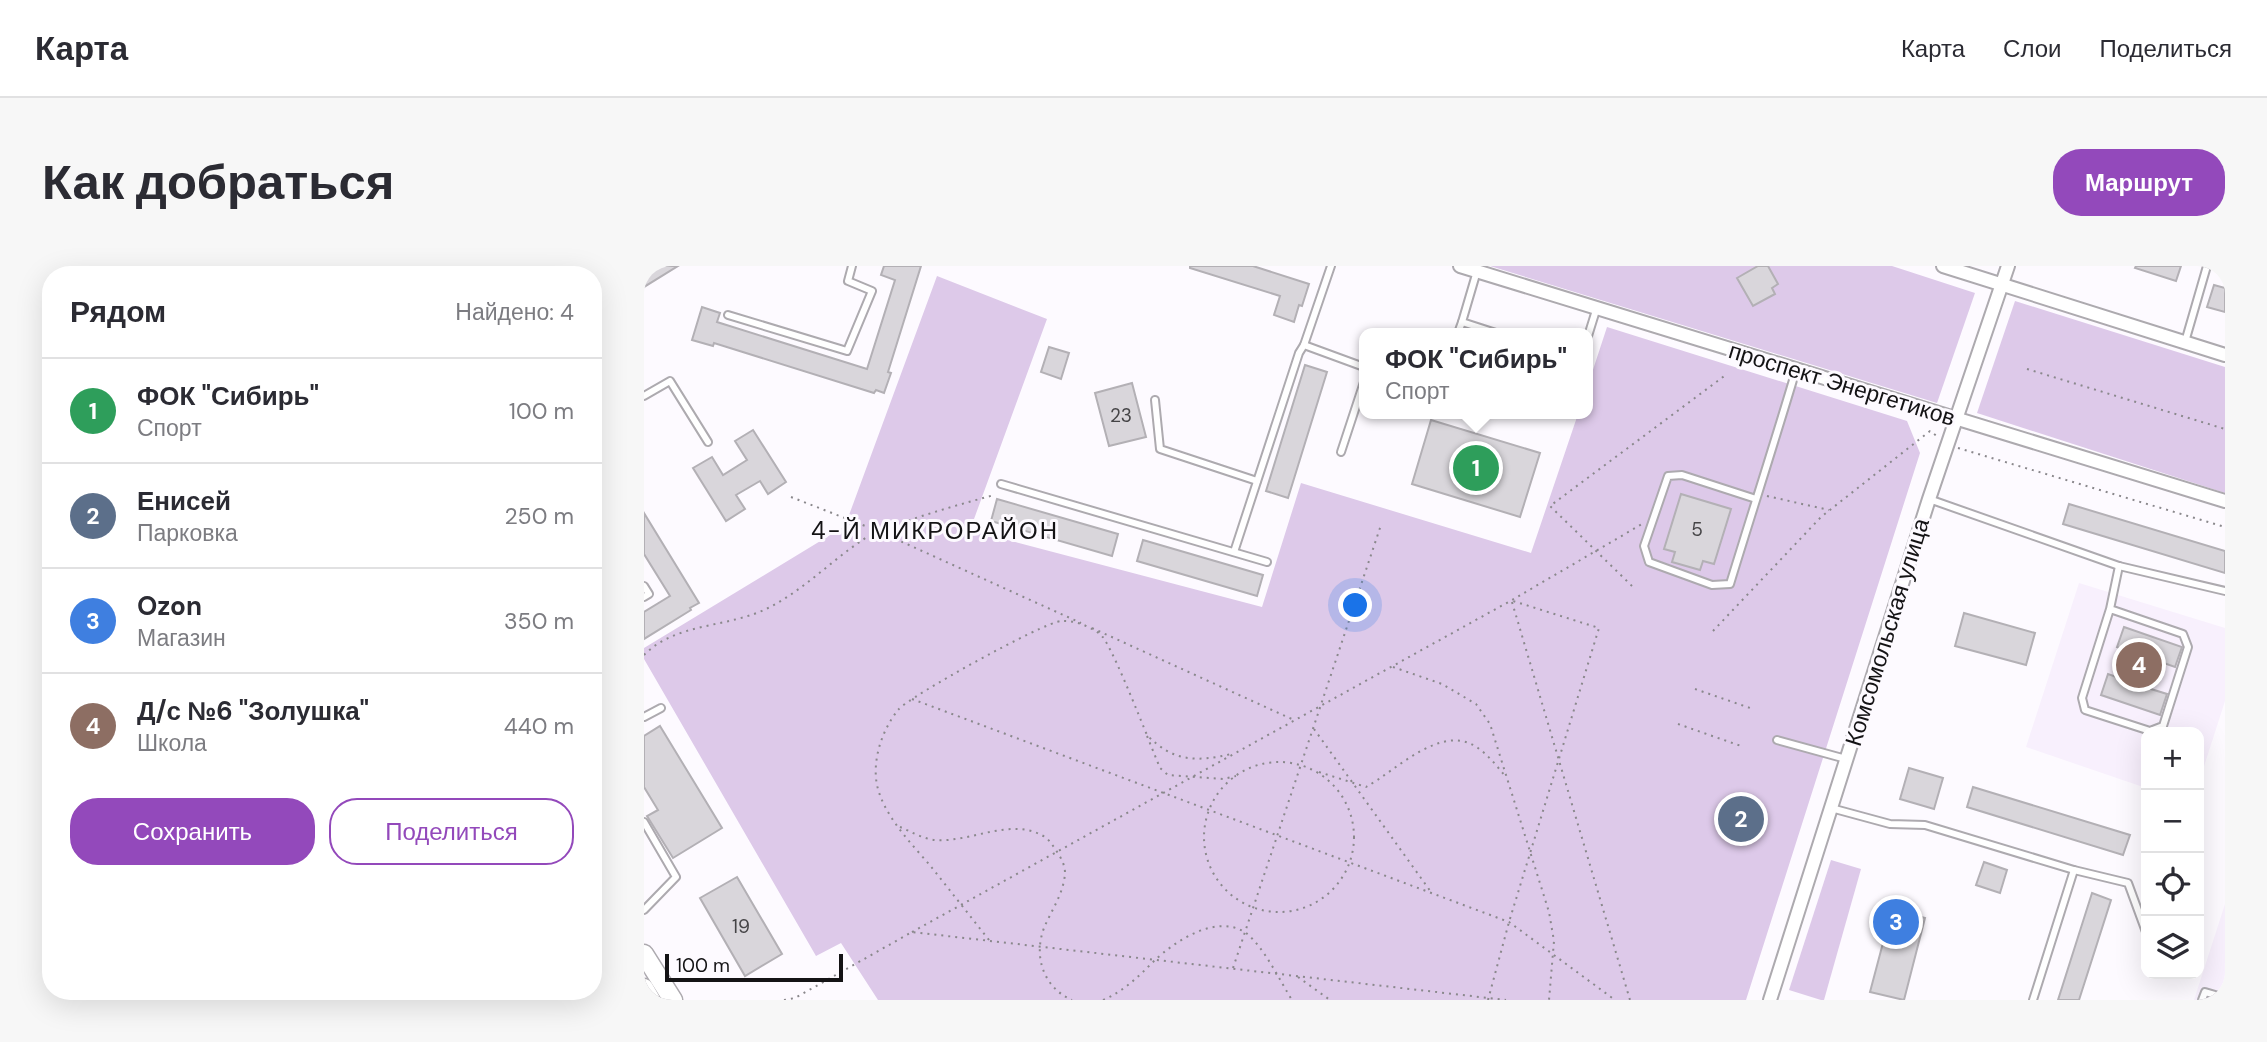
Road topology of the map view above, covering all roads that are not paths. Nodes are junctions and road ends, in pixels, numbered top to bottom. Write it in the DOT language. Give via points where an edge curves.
graph roads {
  1 [pos="852,266"];
  2 [pos="1331,266"];
  3 [pos="1460,266"];
  4 [pos="1943,266"];
  5 [pos="2008,266"];
  6 [pos="2207,266"];
  7 [pos="1477,271"];
  8 [pos="2003,285"];
  9 [pos="1597,307"];
  10 [pos="729,315"];
  11 [pos="1462,322"];
  12 [pos="1460,328"];
  13 [pos="1481,328"];
  14 [pos="1590,328"];
  15 [pos="2185,342"];
  16 [pos="1304,345"];
  17 [pos="2225,355"];
  18 [pos="1359,365"];
  19 [pos="1796,370"];
  20 [pos="644,396"];
  21 [pos="1359,397"];
  22 [pos="1156,400"];
  23 [pos="1955,419"];
  24 [pos="708,442"];
  25 [pos="1341,452"];
  26 [pos="1257,481"];
  27 [pos="1001,484"];
  28 [pos="1756,499"];
  29 [pos="1928,499"];
  30 [pos="2225,501"];
  31 [pos="1234,552"];
  32 [pos="1267,562"];
  33 [pos="2119,566"];
  34 [pos="644,586"];
  35 [pos="2225,591"];
  36 [pos="644,597"];
  37 [pos="2110,609"];
  38 [pos="661,708"];
  39 [pos="644,717"];
  40 [pos="1777,740"];
  41 [pos="1847,759"];
  42 [pos="1831,808"];
  43 [pos="644,822"];
  44 [pos="2074,870"];
  45 [pos="644,910"];
  46 [pos="2141,918"];
  47 [pos="644,954"];
  48 [pos="644,988"];
  49 [pos="2225,998"];
  50 [pos="651,1000"];
  51 [pos="673,1000"];
  52 [pos="1770,1000"];
  53 [pos="2033,1000"];
  54 [pos="2202,1000"];
  1 -- 10 [label="lane" via="848,281 872,291 847,351"];
  2 -- 16 [label="lane"];
  3 -- 7 [label="street, проспект Энергетиков"];
  4 -- 8 [label="street"];
  5 -- 8 [label="street, Комсомольская улица"];
  6 -- 15 [label="lane"];
  7 -- 9 [label="street, проспект Энергетиков"];
  7 -- 11 [label="lane"];
  8 -- 15 [label="street"];
  8 -- 23 [label="street, Комсомольская улица"];
  9 -- 14 [label="lane"];
  9 -- 19 [label="street, проспект Энергетиков"];
  11 -- 12 [label="lane"];
  11 -- 13 [label="lane"];
  15 -- 17 [label="street"];
  16 -- 18 [label="lane"];
  16 -- 26 [label="lane"];
  19 -- 23 [label="street, проспект Энергетиков"];
  19 -- 28 [label="lane"];
  20 -- 24 [label="lane" via="670,381"];
  21 -- 25 [label="lane"];
  22 -- 26 [label="lane" via="1160,449"];
  23 -- 29 [label="street, Комсомольская улица"];
  23 -- 30 [label="street, проспект Энергетиков"];
  26 -- 31 [label="lane"];
  27 -- 31 [label="lane"];
  28 -- 28 [label="lane" via="1730,584 1712,584 1649,562 1644,545 1668,476 1682,475"];
  29 -- 33 [label="lane"];
  29 -- 41 [label="street, Комсомольская улица"];
  31 -- 32 [label="lane"];
  33 -- 35 [label="lane"];
  33 -- 37 [label="lane"];
  34 -- 36 [label="lane" via="649,594"];
  37 -- 37 [label="lane" via="2183,634 2188,647 2163,726 2150,731 2085,710 2082,698"];
  38 -- 39 [label="lane"];
  40 -- 41 [label="lane"];
  41 -- 42 [label="street, Комсомольская улица"];
  42 -- 44 [label="lane" via="1890,824 1925,825"];
  42 -- 52 [label="street, Комсомольская улица"];
  43 -- 45 [label="lane" via="676,877"];
  44 -- 46 [label="lane" via="2129,883"];
  44 -- 53 [label="lane"];
  47 -- 51 [label="main road"];
  48 -- 50 [label="main road"];
  49 -- 54 [label="lane" via="2205,992"];
}
